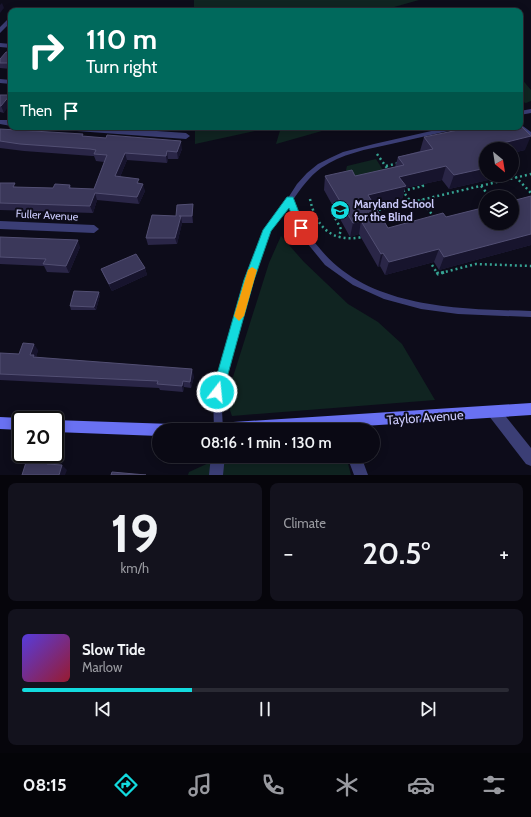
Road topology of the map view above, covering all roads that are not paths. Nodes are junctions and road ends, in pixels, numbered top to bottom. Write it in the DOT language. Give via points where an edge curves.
graph roads {
  1 [pos="8,22"];
  2 [pos="0,31"];
  3 [pos="523,128"];
  4 [pos="104,130"];
  5 [pos="444,130"];
  6 [pos="531,135"];
  7 [pos="186,136"];
  8 [pos="290,200"];
  9 [pos="0,225"];
  10 [pos="94,230"];
  11 [pos="531,314"];
  12 [pos="531,409"];
  13 [pos="494,412"];
  14 [pos="0,423"];
  15 [pos="218,423"];
  16 [pos="375,423"];
  17 [pos="12,424"];
  18 [pos="64,426"];
  19 [pos="152,429"];
  20 [pos="531,458"];
  21 [pos="217,463"];
  22 [pos="357,463"];
  23 [pos="216,475"];
  24 [pos="362,475"];
  1 -- 2 [label="street"];
  3 -- 6 [label="lane"];
  4 -- 7 [label="street"];
  5 -- 8 [label="lane" via="338,155 307,175"];
  8 -- 11 [label="lane" via="301,228 316,252 342,274 376,293 410,304"];
  8 -- 15 [label="lane" via="267,230 249,280 217,392"];
  9 -- 10 [label="street, Fuller Avenue"];
  12 -- 13 [label="main road, Taylor Avenue"];
  13 -- 16 [label="main road, Taylor Avenue"];
  13 -- 20 [label="street"];
  14 -- 17 [label="main road"];
  18 -- 19 [label="main road, Taylor Avenue"];
  21 -- 23 [label="street"];
  22 -- 24 [label="street"];
}
